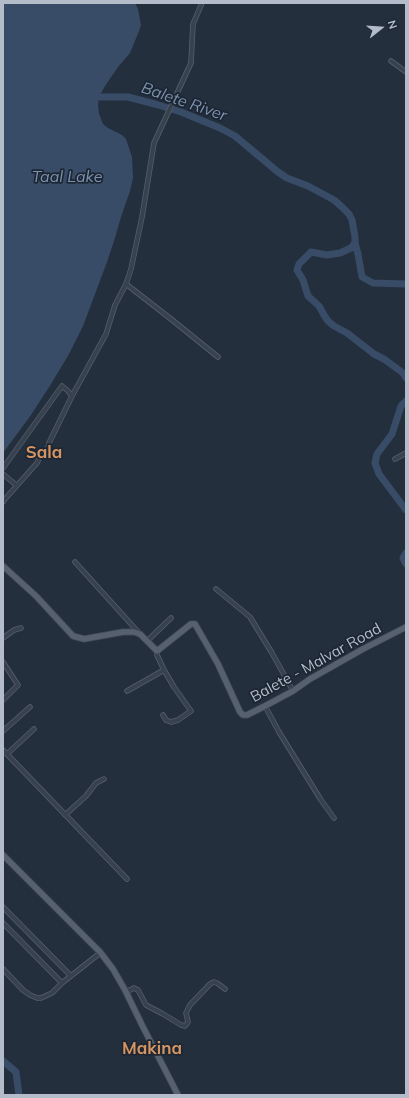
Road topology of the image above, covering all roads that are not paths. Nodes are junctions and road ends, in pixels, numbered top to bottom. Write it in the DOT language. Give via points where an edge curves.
graph roads {
  1 [pos="202,3"];
  2 [pos="392,61"];
  3 [pos="406,72"];
  4 [pos="126,284"];
  5 [pos="218,357"];
  6 [pos="72,396"];
  7 [pos="49,443"];
  8 [pos="406,453"];
  9 [pos="39,459"];
  10 [pos="395,459"];
  11 [pos="3,468"];
  12 [pos="3,474"];
  13 [pos="16,485"];
  14 [pos="3,502"];
  15 [pos="75,562"];
  16 [pos="3,566"];
  17 [pos="216,589"];
  18 [pos="171,618"];
  19 [pos="406,627"];
  20 [pos="21,628"];
  21 [pos="140,634"];
  22 [pos="3,638"];
  23 [pos="147,641"];
  24 [pos="158,651"];
  25 [pos="3,662"];
  26 [pos="5,670"];
  27 [pos="164,670"];
  28 [pos="127,691"];
  29 [pos="293,691"];
  30 [pos="3,700"];
  31 [pos="265,706"];
  32 [pos="30,707"];
  33 [pos="163,715"];
  34 [pos="34,729"];
  35 [pos="3,731"];
  36 [pos="3,750"];
  37 [pos="7,754"];
  38 [pos="104,778"];
  39 [pos="65,815"];
  40 [pos="334,818"];
  41 [pos="3,855"];
  42 [pos="126,879"];
  43 [pos="3,907"];
  44 [pos="3,922"];
  45 [pos="100,953"];
  46 [pos="3,969"];
  47 [pos="71,976"];
  48 [pos="62,983"];
  49 [pos="225,990"];
  50 [pos="126,992"];
  51 [pos="178,1095"];
  1 -- 4 [label="street" via="193,24 191,63 154,143 135,254"];
  2 -- 3 [label="street"];
  4 -- 5 [label="street"];
  4 -- 6 [label="street" via="115,305 106,334"];
  6 -- 7 [label="street"];
  6 -- 11 [label="street" via="62,386"];
  8 -- 10 [label="street"];
  9 -- 13 [label="street"];
  12 -- 13 [label="street"];
  13 -- 14 [label="street"];
  15 -- 21 [label="street"];
  16 -- 21 [label="main road" via="36,596 73,636 84,639 129,632"];
  17 -- 29 [label="street" via="250,617"];
  18 -- 23 [label="street"];
  19 -- 29 [label="main road, Balete - Malvar Road" via="310,679"];
  20 -- 22 [label="street"];
  21 -- 23 [label="main road"];
  23 -- 24 [label="main road"];
  24 -- 27 [label="street" via="157,655"];
  24 -- 31 [label="main road, Balete - Malvar Road" via="194,623 218,664 240,712 247,715"];
  25 -- 26 [label="street"];
  26 -- 30 [label="street" via="18,685"];
  27 -- 28 [label="street"];
  27 -- 33 [label="street" via="191,711 172,722 166,720"];
  29 -- 31 [label="main road, Balete - Malvar Road"];
  31 -- 40 [label="street"];
  32 -- 35 [label="street"];
  34 -- 37 [label="street"];
  36 -- 37 [label="street"];
  37 -- 39 [label="street"];
  38 -- 39 [label="street"];
  39 -- 42 [label="street"];
  41 -- 45 [label="main road"];
  43 -- 47 [label="street"];
  44 -- 48 [label="street"];
  45 -- 47 [label="street"];
  45 -- 50 [label="main road"];
  46 -- 48 [label="street" via="30,996 37,998 52,993"];
  47 -- 48 [label="street"];
  49 -- 50 [label="street" via="217,983 210,984 190,1005 185,1026 146,1005 138,990 134,988"];
  50 -- 51 [label="main road"];
}
